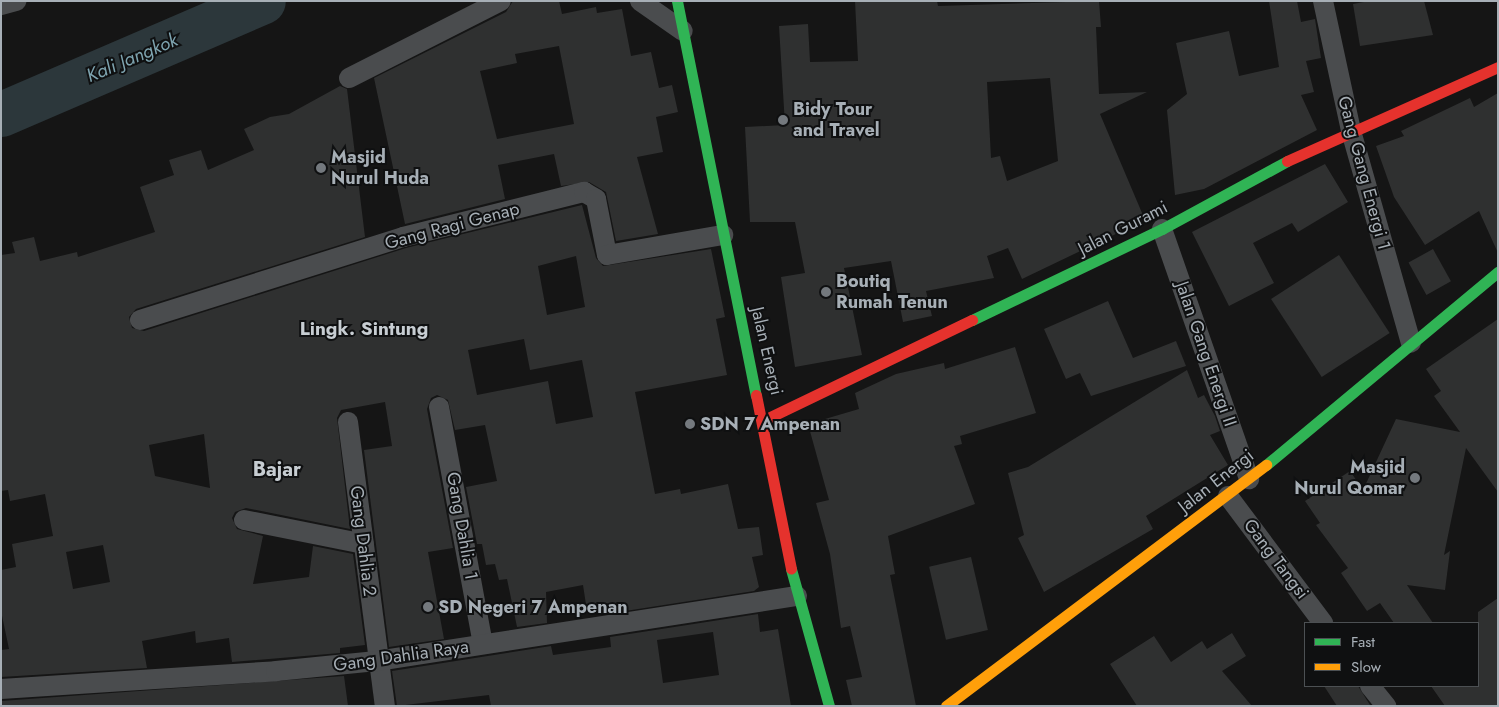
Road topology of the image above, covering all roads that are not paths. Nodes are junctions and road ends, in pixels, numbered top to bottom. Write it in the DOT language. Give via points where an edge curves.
graph roads {
  1 [pos="16,1"];
  2 [pos="502,1"];
  3 [pos="640,1"];
  4 [pos="678,1"];
  5 [pos="1324,1"];
  6 [pos="1,5"];
  7 [pos="683,31"];
  8 [pos="1498,67"];
  9 [pos="350,78"];
  10 [pos="1351,131"];
  11 [pos="1162,229"];
  12 [pos="723,235"];
  13 [pos="1498,272"];
  14 [pos="140,320"];
  15 [pos="1411,342"];
  16 [pos="439,407"];
  17 [pos="764,420"];
  18 [pos="348,422"];
  19 [pos="1249,479"];
  20 [pos="1228,496"];
  21 [pos="244,520"];
  22 [pos="364,544"];
  23 [pos="797,596"];
  24 [pos="1322,622"];
  25 [pos="483,644"];
  26 [pos="377,661"];
  27 [pos="1371,687"];
  28 [pos="1,689"];
  29 [pos="385,706"];
  30 [pos="829,706"];
  31 [pos="946,706"];
  32 [pos="1386,706"];
  1 -- 6 [label="street"];
  2 -- 9 [label="street"];
  3 -- 7 [label="street"];
  4 -- 7 [label="main road, Jalan Energi"];
  5 -- 10 [label="street, Gang Gang Energi 1"];
  7 -- 12 [label="main road, Jalan Energi"];
  8 -- 10 [label="main road, Jalan Gurami"];
  10 -- 11 [label="main road, Jalan Gurami"];
  10 -- 15 [label="street, Gang Gang Energi 1"];
  11 -- 17 [label="main road, Jalan Gurami"];
  11 -- 19 [label="street, Jalan Gang Energi II"];
  12 -- 14 [label="street, Gang Ragi Genap" via="607,255 596,199 584,192 403,237"];
  12 -- 17 [label="main road, Jalan Energi"];
  13 -- 15 [label="main road, Jalan Energi"];
  15 -- 19 [label="main road, Jalan Energi"];
  16 -- 25 [label="street, Gang Dahlia 1"];
  17 -- 23 [label="main road, Jalan Energi"];
  18 -- 22 [label="street, Gang Dahlia 2"];
  19 -- 20 [label="main road, Jalan Energi"];
  20 -- 24 [label="street, Gang Tangsi"];
  20 -- 31 [label="main road, Jalan Energi"];
  21 -- 22 [label="street"];
  22 -- 26 [label="street, Gang Dahlia 2"];
  23 -- 25 [label="street, Gang Dahlia Raya"];
  23 -- 30 [label="main road, Jalan Energi"];
  25 -- 26 [label="street, Gang Dahlia Raya"];
  26 -- 28 [label="street, Gang Dahlia Raya"];
  26 -- 29 [label="street, Gang Dahlia 2"];
  27 -- 32 [label="street"];
}
